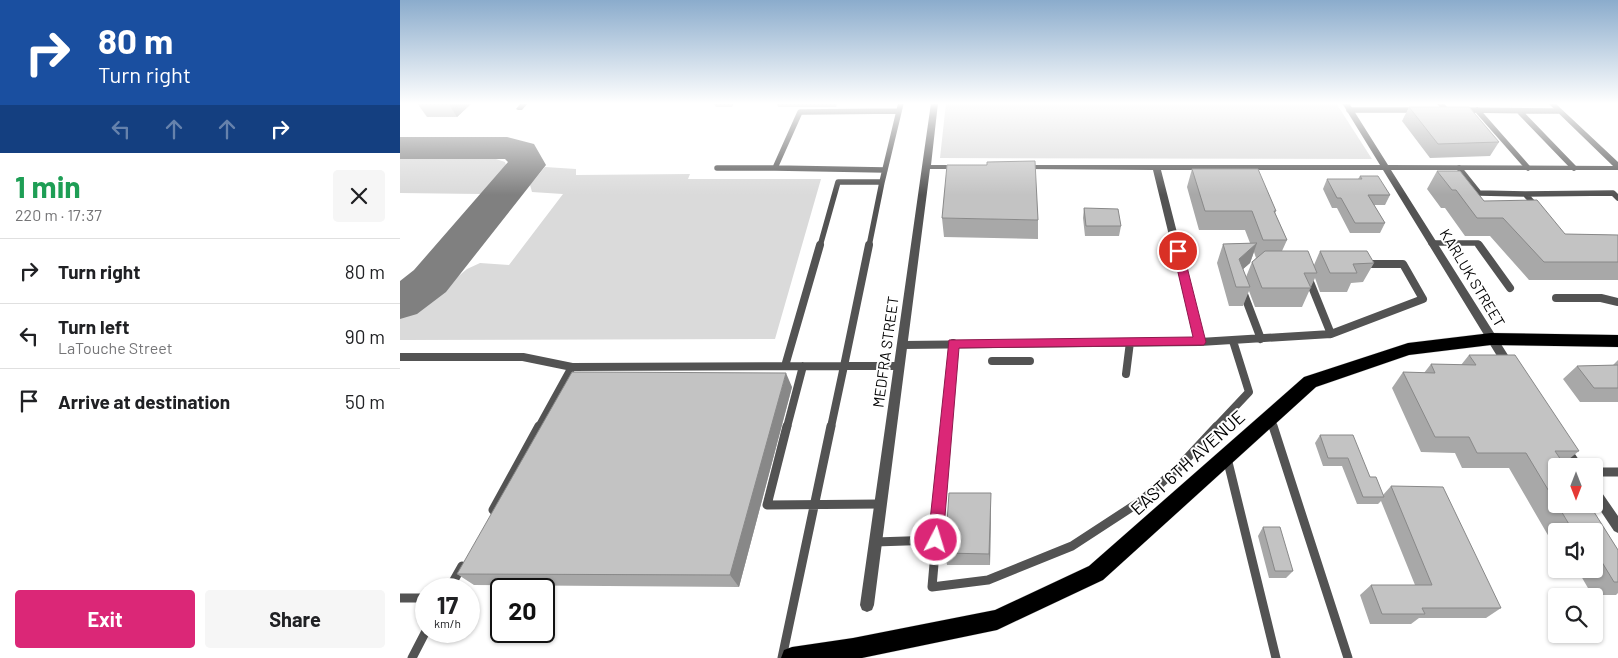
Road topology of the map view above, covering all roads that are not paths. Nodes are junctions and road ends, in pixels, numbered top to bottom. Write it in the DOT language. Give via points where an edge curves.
graph roads {
  1 [pos="790,134"];
  2 [pos="894,134"];
  3 [pos="931,134"];
  4 [pos="1364,134"];
  5 [pos="1498,134"];
  6 [pos="1541,134"];
  7 [pos="1582,134"];
  8 [pos="926,167"];
  9 [pos="1618,167"];
  10 [pos="717,168"];
  11 [pos="775,168"];
  12 [pos="972,168"];
  13 [pos="1011,168"];
  14 [pos="1157,168"];
  15 [pos="1386,168"];
  16 [pos="1459,168"];
  17 [pos="1528,168"];
  18 [pos="1574,168"];
  19 [pos="885,170"];
  20 [pos="882,182"];
  21 [pos="1525,194"];
  22 [pos="1618,198"];
  23 [pos="1540,211"];
  24 [pos="1432,243"];
  25 [pos="1353,264"];
  26 [pos="1306,273"];
  27 [pos="1238,279"];
  28 [pos="1510,288"];
  29 [pos="1556,298"];
  30 [pos="1618,302"];
  31 [pos="1331,334"];
  32 [pos="1260,339"];
  33 [pos="1491,340"];
  34 [pos="1234,341"];
  35 [pos="1130,342"];
  36 [pos="1200,342"];
  37 [pos="1618,342"];
  38 [pos="954,343"];
  39 [pos="902,344"];
  40 [pos="400,357"];
  41 [pos="992,361"];
  42 [pos="1030,361"];
  43 [pos="785,366"];
  44 [pos="803,366"];
  45 [pos="844,366"];
  46 [pos="899,366"];
  47 [pos="572,367"];
  48 [pos="1126,374"];
  49 [pos="1514,374"];
  50 [pos="1270,418"];
  51 [pos="1556,436"];
  52 [pos="1228,458"];
  53 [pos="1571,458"];
  54 [pos="1603,472"];
  55 [pos="1618,472"];
  56 [pos="880,504"];
  57 [pos="814,505"];
  58 [pos="1603,506"];
  59 [pos="487,521"];
  60 [pos="1618,528"];
  61 [pos="936,540"];
  62 [pos="875,542"];
  63 [pos="468,555"];
  64 [pos="455,578"];
  65 [pos="400,598"];
  66 [pos="415,598"];
  67 [pos="867,605"];
  68 [pos="420,643"];
  69 [pos="412,658"];
  70 [pos="782,658"];
  71 [pos="792,658"];
  72 [pos="1276,658"];
  73 [pos="1348,658"];
  1 -- 11 [label="lane"];
  2 -- 19 [label="lane"];
  3 -- 8 [label="street, MEDFRA STREET"];
  4 -- 15 [label="street, KARLUK STREET"];
  5 -- 17 [label="lane"];
  6 -- 18 [label="lane"];
  7 -- 9 [label="street"];
  8 -- 12 [label="street"];
  8 -- 39 [label="street, MEDFRA STREET"];
  9 -- 18 [label="street"];
  10 -- 11 [label="lane"];
  11 -- 19 [label="lane"];
  13 -- 14 [label="street"];
  14 -- 15 [label="street"];
  14 -- 36 [label="street"];
  15 -- 16 [label="street"];
  15 -- 24 [label="street, KARLUK STREET"];
  16 -- 17 [label="street"];
  16 -- 21 [label="lane" via="1480,193"];
  17 -- 18 [label="street"];
  19 -- 20 [label="lane"];
  20 -- 43 [label="lane" via="838,182"];
  20 -- 45 [label="lane"];
  21 -- 22 [label="lane" via="1614,193"];
  21 -- 23 [label="lane"];
  24 -- 28 [label="lane" via="1478,243"];
  24 -- 33 [label="street, KARLUK STREET"];
  25 -- 31 [label="lane" via="1403,264 1423,299"];
  26 -- 31 [label="lane"];
  27 -- 32 [label="lane"];
  29 -- 30 [label="lane" via="1601,298"];
  31 -- 32 [label="lane"];
  32 -- 34 [label="lane"];
  33 -- 37 [label="highway, EAST 6TH AVENUE"];
  33 -- 49 [label="street, KARLUK STREET"];
  33 -- 50 [label="highway, EAST 6TH AVENUE" via="1408,349 1310,382"];
  34 -- 36 [label="lane"];
  34 -- 61 [label="lane" via="1249,392 1178,468 1141,501 1072,546 988,580 932,587"];
  35 -- 36 [label="lane"];
  35 -- 38 [label="lane"];
  35 -- 48 [label="lane"];
  38 -- 39 [label="lane"];
  38 -- 61 [label="lane"];
  39 -- 46 [label="street, MEDFRA STREET"];
  40 -- 47 [label="lane" via="522,357"];
  41 -- 42 [label="lane"];
  43 -- 44 [label="lane"];
  43 -- 47 [label="lane"];
  44 -- 45 [label="lane"];
  44 -- 57 [label="lane" via="767,505"];
  45 -- 46 [label="lane"];
  45 -- 57 [label="lane"];
  46 -- 56 [label="street, MEDFRA STREET"];
  47 -- 59 [label="lane"];
  50 -- 52 [label="highway, EAST 6TH AVENUE"];
  50 -- 73 [label="lane"];
  51 -- 53 [label="street"];
  52 -- 71 [label="highway, EAST 6TH AVENUE" via="1096,573 997,620"];
  52 -- 72 [label="lane"];
  54 -- 55 [label="lane"];
  56 -- 57 [label="lane"];
  56 -- 62 [label="street, MEDFRA STREET"];
  57 -- 70 [label="lane"];
  58 -- 60 [label="street"];
  61 -- 62 [label="lane"];
  62 -- 67 [label="street, MEDFRA STREET"];
  63 -- 64 [label="lane"];
  65 -- 66 [label="lane"];
  68 -- 69 [label="lane"];
}
